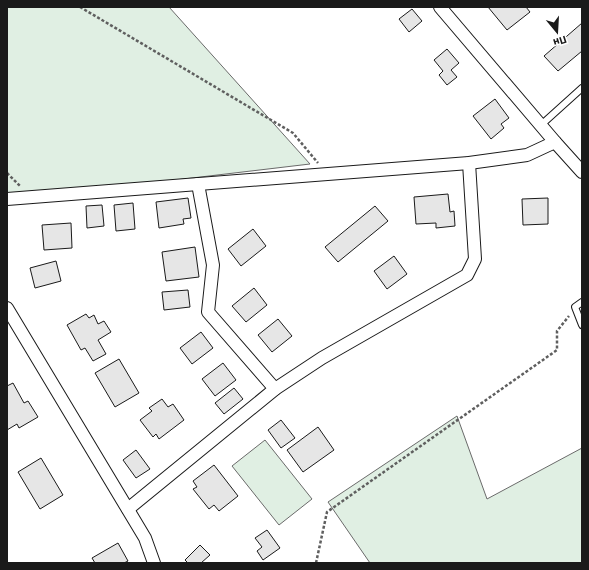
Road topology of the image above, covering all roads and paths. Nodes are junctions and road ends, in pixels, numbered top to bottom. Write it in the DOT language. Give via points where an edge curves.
graph roads {
  1 [pos="80,7"];
  2 [pos="440,7"];
  3 [pos="582,88"];
  4 [pos="541,125"];
  5 [pos="555,142"];
  6 [pos="469,163"];
  7 [pos="582,172"];
  8 [pos="328,174"];
  9 [pos="198,184"];
  10 [pos="7,199"];
  11 [pos="582,302"];
  12 [pos="575,307"];
  13 [pos="7,308"];
  14 [pos="582,325"];
  15 [pos="275,389"];
  16 [pos="128,509"];
  17 [pos="154,563"];
  18 [pos="316,563"];
  1 -- 8 [label="path" via="293,133"];
  2 -- 4 [label="street"];
  3 -- 4 [label="lane"];
  4 -- 5 [label="street"];
  5 -- 6 [label="street" via="527,155"];
  5 -- 7 [label="street"];
  6 -- 8 [label="street"];
  6 -- 15 [label="street" via="475,259 467,274 322,358"];
  8 -- 9 [label="street"];
  9 -- 10 [label="street"];
  9 -- 15 [label="street" via="213,265 208,312"];
  11 -- 12 [label="lane"];
  12 -- 14 [label="lane"];
  12 -- 18 [label="path" via="557,331 557,350 327,512"];
  13 -- 16 [label="street"];
  15 -- 16 [label="street"];
  16 -- 17 [label="street" via="145,538"];
}
